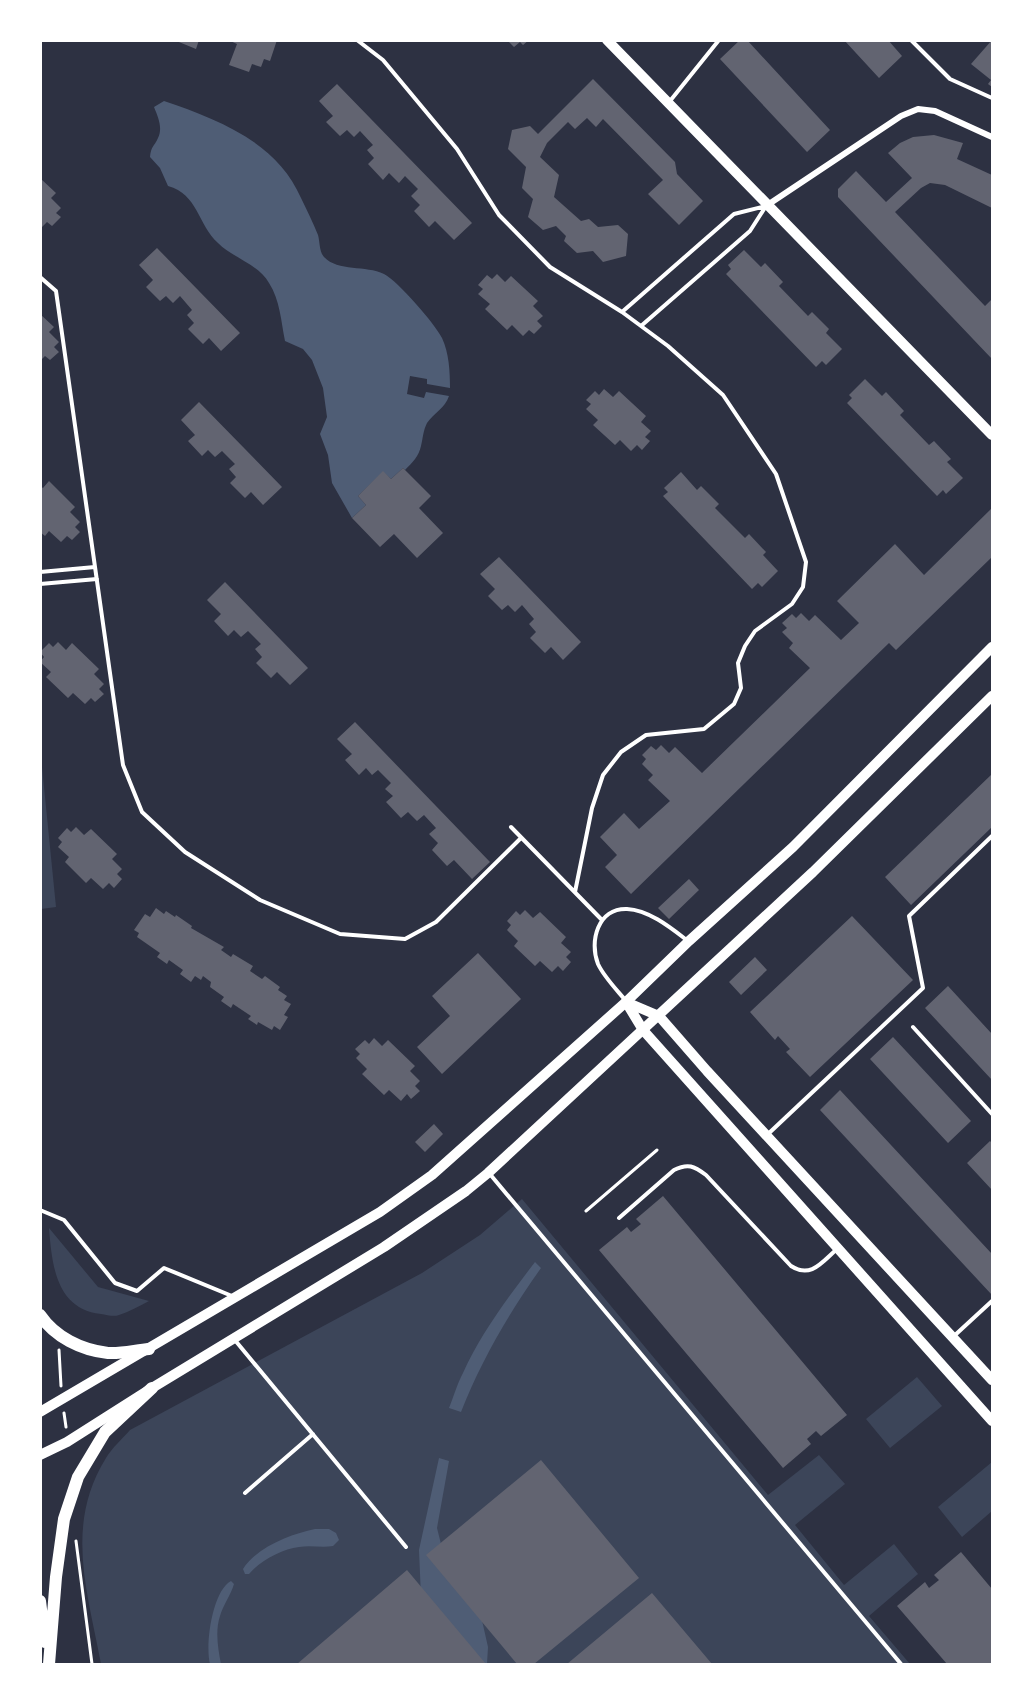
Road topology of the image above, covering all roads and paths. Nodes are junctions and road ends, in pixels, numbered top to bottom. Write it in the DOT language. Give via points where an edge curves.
graph roads {
  1 [pos="357,40"];
  2 [pos="607,40"];
  3 [pos="719,40"];
  4 [pos="911,40"];
  5 [pos="993,98"];
  6 [pos="668,104"];
  7 [pos="993,137"];
  8 [pos="766,206"];
  9 [pos="40,277"];
  10 [pos="622,312"];
  11 [pos="641,326"];
  12 [pos="993,435"];
  13 [pos="95,567"];
  14 [pos="40,572"];
  15 [pos="97,579"];
  16 [pos="40,584"];
  17 [pos="993,647"];
  18 [pos="993,696"];
  19 [pos="511,827"];
  20 [pos="993,836"];
  21 [pos="521,837"];
  22 [pos="575,892"];
  23 [pos="602,920"];
  24 [pos="689,941"];
  25 [pos="627,1002"];
  26 [pos="659,1016"];
  27 [pos="913,1027"];
  28 [pos="643,1030"];
  29 [pos="993,1114"];
  30 [pos="766,1135"];
  31 [pos="657,1150"];
  32 [pos="488,1173"];
  33 [pos="40,1210"];
  34 [pos="586,1211"];
  35 [pos="619,1218"];
  36 [pos="838,1248"];
  37 [pos="235,1298"];
  38 [pos="993,1301"];
  39 [pos="40,1315"];
  40 [pos="953,1336"];
  41 [pos="234,1339"];
  42 [pos="149,1349"];
  43 [pos="993,1380"];
  44 [pos="152,1388"];
  45 [pos="40,1412"];
  46 [pos="993,1421"];
  47 [pos="313,1434"];
  48 [pos="40,1455"];
  49 [pos="245,1493"];
  50 [pos="406,1547"];
  51 [pos="40,1601"];
  52 [pos="49,1665"];
  53 [pos="901,1665"];
  1 -- 10 [label="lane" via="382,60 457,149 499,215 550,267"];
  2 -- 6 [label="main road"];
  3 -- 6 [label="lane"];
  4 -- 5 [label="lane" via="950,79"];
  6 -- 8 [label="main road"];
  7 -- 8 [label="street" via="935,111 918,109"];
  8 -- 10 [label="lane" via="734,214"];
  8 -- 11 [label="lane" via="750,231"];
  8 -- 12 [label="main road"];
  9 -- 13 [label="lane" via="56,291"];
  10 -- 11 [label="lane"];
  11 -- 22 [label="lane" via="723,395 776,474 806,562 803,587 792,604 755,631 744,646 738,663 741,688 734,704 704,729 646,735 621,753 603,775 592,808"];
  13 -- 14 [label="lane"];
  13 -- 15 [label="lane"];
  15 -- 16 [label="lane"];
  15 -- 21 [label="lane" via="123,765 142,812 185,852 260,900 340,934 405,939 436,922"];
  17 -- 24 [label="main road" via="793,847"];
  18 -- 26 [label="main road"];
  19 -- 21 [label="lane"];
  20 -- 30 [label="lane" via="909,916 923,988"];
  21 -- 22 [label="lane"];
  22 -- 23 [label="lane"];
  23 -- 24 [label="lane" via="612,911 627,909 649,915"];
  23 -- 25 [label="lane" via="594,938 598,964"];
  24 -- 25 [label="main road"];
  25 -- 26 [label="main road"];
  25 -- 28 [label="main road"];
  25 -- 37 [label="main road" via="432,1175 380,1212"];
  26 -- 28 [label="main road"];
  26 -- 30 [label="main road"];
  27 -- 29 [label="lane"];
  28 -- 32 [label="main road"];
  28 -- 36 [label="main road"];
  30 -- 40 [label="main road"];
  31 -- 34 [label="path"];
  32 -- 41 [label="main road" via="384,1247"];
  32 -- 53 [label="lane"];
  33 -- 37 [label="lane" via="64,1220 115,1283 137,1291 164,1268"];
  35 -- 36 [label="lane" via="674,1170 694,1166 799,1272 814,1269"];
  36 -- 46 [label="main road"];
  37 -- 42 [label="main road"];
  38 -- 40 [label="lane"];
  39 -- 42 [label="main road" via="74,1345 109,1353"];
  40 -- 43 [label="main road"];
  41 -- 44 [label="main road"];
  41 -- 47 [label="lane"];
  42 -- 45 [label="main road"];
  44 -- 48 [label="main road" via="67,1443"];
  44 -- 52 [label="main road" via="105,1432 78,1477 64,1519"];
  47 -- 49 [label="lane"];
  47 -- 50 [label="lane"];
  51 -- 52 [label="main road"];
}
